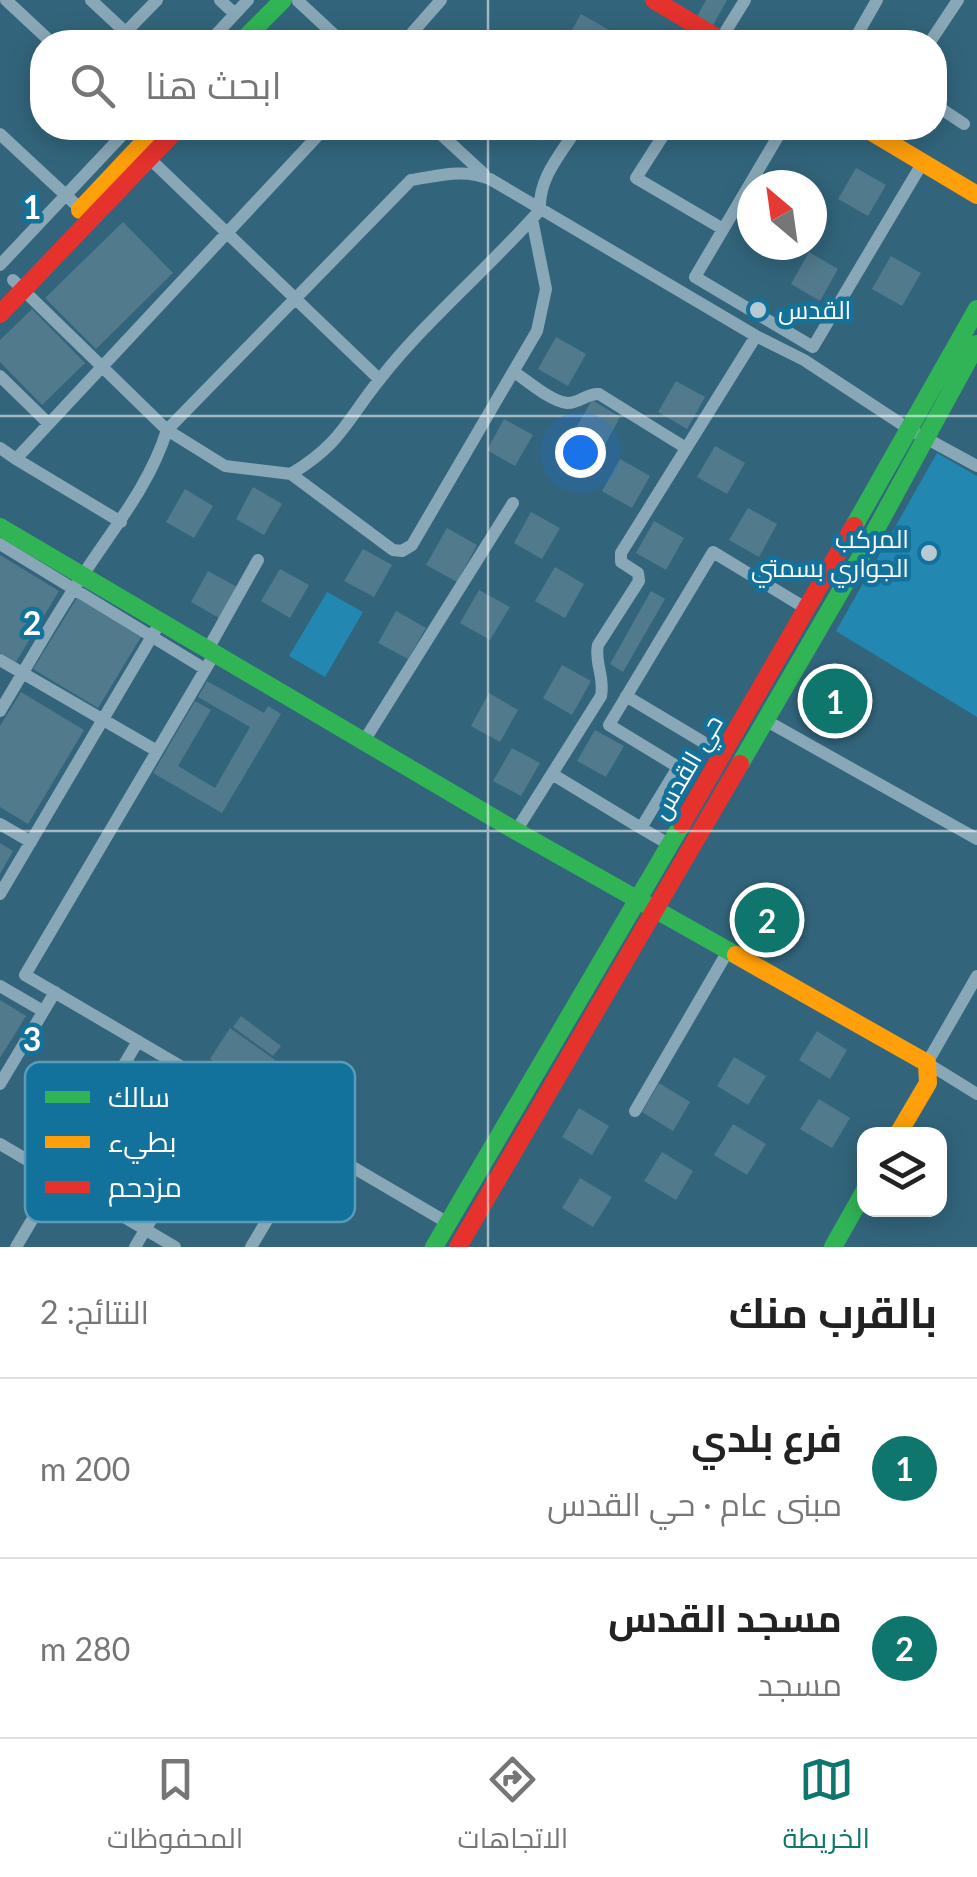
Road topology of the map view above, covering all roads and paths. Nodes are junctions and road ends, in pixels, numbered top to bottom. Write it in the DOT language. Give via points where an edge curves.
graph roads {
  1 [pos="6,0"];
  2 [pos="91,0"];
  3 [pos="157,0"];
  4 [pos="220,0"];
  5 [pos="248,0"];
  6 [pos="283,0"];
  7 [pos="442,0"];
  8 [pos="654,0"];
  9 [pos="745,0"];
  10 [pos="877,0"];
  11 [pos="958,0"];
  12 [pos="298,1"];
  13 [pos="235,14"];
  14 [pos="38,30"];
  15 [pos="118,30"];
  16 [pos="133,30"];
  17 [pos="220,30"];
  18 [pos="253,30"];
  19 [pos="270,30"];
  20 [pos="329,30"];
  21 [pos="415,30"];
  22 [pos="702,30"];
  23 [pos="728,30"];
  24 [pos="860,30"];
  25 [pos="938,30"];
  26 [pos="947,113"];
  27 [pos="964,124"];
  28 [pos="0,134"];
  29 [pos="118,140"];
  30 [pos="147,140"];
  31 [pos="166,140"];
  32 [pos="314,140"];
  33 [pos="447,140"];
  34 [pos="569,140"];
  35 [pos="660,140"];
  36 [pos="776,140"];
  37 [pos="889,140"];
  38 [pos="149,158"];
  39 [pos="923,162"];
  40 [pos="490,179"];
  41 [pos="66,195"];
  42 [pos="977,195"];
  43 [pos="86,213"];
  44 [pos="536,215"];
  45 [pos="723,230"];
  46 [pos="227,232"];
  47 [pos="0,265"];
  48 [pos="18,285"];
  49 [pos="0,295"];
  50 [pos="296,298"];
  51 [pos="977,309"];
  52 [pos="0,314"];
  53 [pos="756,336"];
  54 [pos="977,344"];
  55 [pos="813,346"];
  56 [pos="804,360"];
  57 [pos="103,365"];
  58 [pos="514,372"];
  59 [pos="0,376"];
  60 [pos="379,379"];
  61 [pos="48,423"];
  62 [pos="167,430"];
  63 [pos="917,433"];
  64 [pos="0,448"];
  65 [pos="686,448"];
  66 [pos="16,458"];
  67 [pos="977,466"];
  68 [pos="291,474"];
  69 [pos="513,503"];
  70 [pos="121,522"];
  71 [pos="0,528"];
  72 [pos="0,544"];
  73 [pos="258,560"];
  74 [pos="78,583"];
  75 [pos="807,609"];
  76 [pos="157,628"];
  77 [pos="210,657"];
  78 [pos="0,660"];
  79 [pos="23,673"];
  80 [pos="626,696"];
  81 [pos="0,711"];
  82 [pos="104,719"];
  83 [pos="765,720"];
  84 [pos="364,741"];
  85 [pos="157,751"];
  86 [pos="723,754"];
  87 [pos="552,774"];
  88 [pos="0,824"];
  89 [pos="641,828"];
  90 [pos="516,832"];
  91 [pos="977,839"];
  92 [pos="30,842"];
  93 [pos="670,844"];
  94 [pos="0,894"];
  95 [pos="645,905"];
  96 [pos="728,951"];
  97 [pos="977,976"];
  98 [pos="0,986"];
  99 [pos="54,992"];
  100 [pos="43,1012"];
  101 [pos="138,1041"];
  102 [pos="126,1062"];
  103 [pos="174,1062"];
  104 [pos="927,1064"];
  105 [pos="539,1066"];
  106 [pos="556,1076"];
  107 [pos="0,1084"];
  108 [pos="977,1094"];
  109 [pos="635,1111"];
  110 [pos="902,1127"];
  111 [pos="0,1144"];
  112 [pos="25,1159"];
  113 [pos="355,1169"];
  114 [pos="857,1204"];
  115 [pos="31,1222"];
  116 [pos="132,1222"];
  117 [pos="151,1222"];
  118 [pos="267,1222"];
  119 [pos="448,1223"];
  120 [pos="146,1230"];
  121 [pos="16,1247"];
  122 [pos="135,1247"];
  123 [pos="175,1247"];
  124 [pos="252,1247"];
  125 [pos="434,1247"];
  126 [pos="458,1247"];
  127 [pos="833,1247"];
  1 -- 14 [label="street"];
  2 -- 15 [label="street"];
  3 -- 16 [label="street"];
  4 -- 13 [label="street"];
  5 -- 13 [label="street"];
  6 -- 18 [label="street"];
  7 -- 21 [label="street"];
  8 -- 22 [label="street"];
  9 -- 23 [label="street"];
  10 -- 24 [label="street"];
  11 -- 25 [label="street"];
  12 -- 19 [label="street"];
  12 -- 20 [label="street"];
  13 -- 17 [label="street"];
  26 -- 27 [label="street"];
  28 -- 41 [label="street"];
  29 -- 41 [label="street"];
  30 -- 43 [label="street"];
  31 -- 38 [label="street"];
  32 -- 46 [label="street"];
  33 -- 40 [label="street"];
  34 -- 44 [label="street" via="544,180"];
  35 -- 45 [label="street" via="636,178"];
  36 -- 45 [label="street"];
  37 -- 39 [label="street"];
  38 -- 43 [label="street"];
  38 -- 46 [label="street"];
  39 -- 42 [label="street"];
  39 -- 55 [label="street"];
  40 -- 44 [label="street"];
  40 -- 50 [label="street" via="455,172 411,180"];
  41 -- 43 [label="street"];
  41 -- 47 [label="street"];
  43 -- 48 [label="street"];
  44 -- 53 [label="street"];
  44 -- 58 [label="street" via="546,300"];
  44 -- 60 [label="street"];
  45 -- 55 [label="street" via="695,277"];
  46 -- 50 [label="street"];
  46 -- 57 [label="street"];
  48 -- 49 [label="street"];
  48 -- 52 [label="street"];
  48 -- 57 [label="street"];
  50 -- 60 [label="street"];
  50 -- 62 [label="street"];
  51 -- 63 [label="street, حي القدس"];
  53 -- 56 [label="street"];
  53 -- 65 [label="street"];
  54 -- 63 [label="street"];
  55 -- 56 [label="street"];
  56 -- 63 [label="street"];
  57 -- 61 [label="street"];
  57 -- 62 [label="street"];
  58 -- 65 [label="street" via="563,402 599,394"];
  58 -- 68 [label="street" via="406,550 393,550"];
  59 -- 61 [label="street"];
  60 -- 68 [label="street" via="330,447"];
  61 -- 66 [label="street"];
  62 -- 68 [label="street" via="226,466"];
  62 -- 70 [label="street"];
  63 -- 67 [label="street"];
  63 -- 75 [label="street, حي القدس"];
  63 -- 83 [label="street" via="864,552"];
  64 -- 66 [label="street"];
  65 -- 87 [label="street" via="621,553 639,581 598,645 602,696"];
  66 -- 70 [label="street"];
  69 -- 84 [label="street"];
  70 -- 74 [label="street"];
  71 -- 74 [label="street"];
  72 -- 74 [label="street"];
  73 -- 77 [label="street"];
  74 -- 76 [label="street"];
  74 -- 79 [label="street"];
  75 -- 80 [label="street" via="713,552"];
  75 -- 86 [label="street, حي القدس"];
  76 -- 77 [label="street"];
  76 -- 82 [label="street"];
  77 -- 84 [label="street"];
  77 -- 85 [label="street"];
  78 -- 79 [label="street"];
  79 -- 81 [label="street"];
  79 -- 82 [label="street"];
  80 -- 86 [label="street"];
  80 -- 89 [label="street" via="608,725 678,767"];
  82 -- 85 [label="street"];
  82 -- 92 [label="street"];
  83 -- 91 [label="street"];
  83 -- 95 [label="street"];
  84 -- 90 [label="street"];
  85 -- 99 [label="street" via="25,974"];
  86 -- 93 [label="street, حي القدس"];
  87 -- 89 [label="street"];
  87 -- 90 [label="street"];
  88 -- 92 [label="street"];
  89 -- 93 [label="street"];
  90 -- 95 [label="street"];
  92 -- 94 [label="street"];
  93 -- 95 [label="street, حي القدس"];
  95 -- 96 [label="street"];
  95 -- 105 [label="street, حي القدس"];
  95 -- 106 [label="street"];
  96 -- 104 [label="street"];
  96 -- 109 [label="street"];
  97 -- 104 [label="street"];
  98 -- 100 [label="street"];
  99 -- 100 [label="street"];
  99 -- 101 [label="street"];
  100 -- 107 [label="street"];
  101 -- 102 [label="street"];
  101 -- 103 [label="street"];
  104 -- 108 [label="street"];
  104 -- 110 [label="street" via="928,1083"];
  105 -- 106 [label="street"];
  105 -- 119 [label="street, حي القدس"];
  106 -- 126 [label="street"];
  111 -- 112 [label="street"];
  113 -- 119 [label="street"];
  114 -- 127 [label="street"];
  115 -- 121 [label="street"];
  116 -- 120 [label="street"];
  117 -- 120 [label="street"];
  118 -- 124 [label="street"];
  119 -- 125 [label="street, حي القدس"];
  120 -- 122 [label="street"];
  120 -- 123 [label="street"];
}
